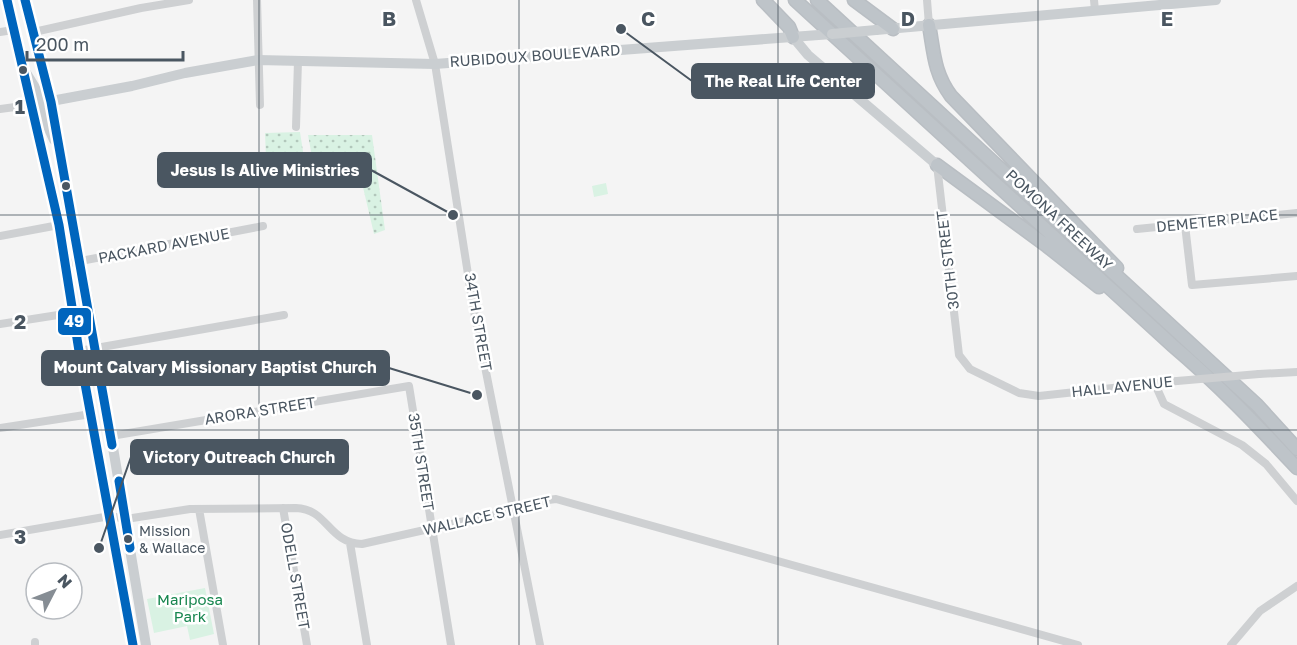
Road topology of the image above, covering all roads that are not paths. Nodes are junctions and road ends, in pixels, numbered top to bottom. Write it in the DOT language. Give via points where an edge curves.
graph roads {
  1 [pos="7,0"];
  2 [pos="26,0"];
  3 [pos="189,0"];
  4 [pos="257,0"];
  5 [pos="416,0"];
  6 [pos="763,0"];
  7 [pos="795,0"];
  8 [pos="817,0"];
  9 [pos="854,0"];
  10 [pos="927,0"];
  11 [pos="1216,0"];
  12 [pos="1094,6"];
  13 [pos="929,25"];
  14 [pos="893,28"];
  15 [pos="13,30"];
  16 [pos="0,32"];
  17 [pos="34,32"];
  18 [pos="793,37"];
  19 [pos="258,60"];
  20 [pos="298,62"];
  21 [pos="20,64"];
  22 [pos="435,64"];
  23 [pos="51,102"];
  24 [pos="30,105"];
  25 [pos="260,105"];
  26 [pos="0,109"];
  27 [pos="296,127"];
  28 [pos="61,154"];
  29 [pos="937,165"];
  30 [pos="1297,213"];
  31 [pos="59,225"];
  32 [pos="1185,225"];
  33 [pos="263,226"];
  34 [pos="1137,229"];
  35 [pos="0,236"];
  36 [pos="81,263"];
  37 [pos="65,264"];
  38 [pos="1297,276"];
  39 [pos="1141,297"];
  40 [pos="90,310"];
  41 [pos="73,312"];
  42 [pos="284,315"];
  43 [pos="0,324"];
  44 [pos="1172,345"];
  45 [pos="95,348"];
  46 [pos="79,351"];
  47 [pos="959,355"];
  48 [pos="1297,372"];
  49 [pos="1155,384"];
  50 [pos="409,386"];
  51 [pos="91,414"];
  52 [pos="0,428"];
  53 [pos="111,436"];
  54 [pos="1297,449"];
  55 [pos="1297,468"];
  56 [pos="1297,501"];
  57 [pos="283,508"];
  58 [pos="199,509"];
  59 [pos="514,510"];
  60 [pos="110,516"];
  61 [pos="126,519"];
  62 [pos="431,530"];
  63 [pos="0,535"];
  64 [pos="350,543"];
  65 [pos="1297,586"];
  66 [pos="133,645"];
  67 [pos="146,645"];
  68 [pos="223,645"];
  69 [pos="307,645"];
  70 [pos="367,645"];
  71 [pos="451,645"];
  72 [pos="540,645"];
  73 [pos="1078,645"];
  74 [pos="1230,645"];
  1 -- 15 [label="main road"];
  2 -- 17 [label="main road"];
  3 -- 17 [label="street"];
  4 -- 19 [label="street"];
  5 -- 22 [label="street, 34TH STREET"];
  6 -- 18 [label="highway" via="789,27"];
  7 -- 44 [label="highway, POMONA FREEWAY"];
  8 -- 39 [label="highway, POMONA FREEWAY"];
  9 -- 14 [label="highway"];
  10 -- 13 [label="street"];
  11 -- 12 [label="main road, RUBIDOUX BOULEVARD"];
  12 -- 13 [label="main road, RUBIDOUX BOULEVARD"];
  13 -- 14 [label="main road, RUBIDOUX BOULEVARD"];
  13 -- 39 [label="highway" via="936,69 951,96 1109,257"];
  14 -- 18 [label="main road, RUBIDOUX BOULEVARD, bridge"];
  15 -- 16 [label="street"];
  15 -- 21 [label="main road"];
  17 -- 23 [label="main road"];
  18 -- 22 [label="main road, RUBIDOUX BOULEVARD"];
  18 -- 29 [label="main road" via="808,55"];
  19 -- 20 [label="main road, RUBIDOUX BOULEVARD"];
  19 -- 23 [label="main road, RUBIDOUX BOULEVARD"];
  19 -- 25 [label="street"];
  20 -- 22 [label="main road, RUBIDOUX BOULEVARD"];
  20 -- 27 [label="street"];
  21 -- 23 [label="main road" via="39,94"];
  21 -- 24 [label="main road"];
  22 -- 59 [label="street, 34TH STREET" via="473,306"];
  23 -- 24 [label="main road, RUBIDOUX BOULEVARD"];
  23 -- 28 [label="main road"];
  24 -- 26 [label="street, RUBIDOUX BOULEVARD"];
  24 -- 28 [label="main road" via="41,111"];
  24 -- 31 [label="main road"];
  28 -- 36 [label="main road"];
  29 -- 44 [label="highway"];
  29 -- 47 [label="street, 30TH STREET"];
  30 -- 32 [label="street, DEMETER PLACE"];
  31 -- 35 [label="street"];
  31 -- 37 [label="main road"];
  32 -- 34 [label="street, DEMETER PLACE"];
  32 -- 38 [label="street" via="1192,285"];
  33 -- 36 [label="street, PACKARD AVENUE"];
  36 -- 37 [label="street, PACKARD AVENUE"];
  36 -- 40 [label="main road"];
  37 -- 41 [label="main road"];
  39 -- 54 [label="highway, POMONA FREEWAY" via="1257,405"];
  40 -- 41 [label="street"];
  40 -- 45 [label="main road"];
  41 -- 43 [label="street"];
  41 -- 46 [label="main road"];
  42 -- 45 [label="street"];
  44 -- 55 [label="highway, POMONA FREEWAY" via="1247,414"];
  45 -- 46 [label="street"];
  45 -- 53 [label="main road"];
  46 -- 51 [label="main road"];
  47 -- 49 [label="street, HALL AVENUE" via="970,369 1019,393 1039,396"];
  48 -- 49 [label="street, HALL AVENUE, bridge"];
  49 -- 56 [label="street" via="1164,404 1242,445 1266,464"];
  50 -- 53 [label="street, ARORA STREET"];
  50 -- 62 [label="street, 35TH STREET"];
  51 -- 52 [label="street"];
  51 -- 60 [label="main road"];
  53 -- 61 [label="main road"];
  57 -- 58 [label="street"];
  57 -- 64 [label="street" via="310,510"];
  57 -- 69 [label="street, ODELL STREET"];
  58 -- 61 [label="street"];
  58 -- 68 [label="street"];
  59 -- 62 [label="street, WALLACE STREET"];
  59 -- 72 [label="street, 34TH STREET"];
  59 -- 73 [label="street, WALLACE STREET" via="533,502 569,502"];
  60 -- 61 [label="street"];
  60 -- 63 [label="street"];
  60 -- 66 [label="main road"];
  61 -- 67 [label="main road"];
  62 -- 64 [label="street, WALLACE STREET"];
  62 -- 71 [label="street, 35TH STREET"];
  64 -- 70 [label="street"];
  65 -- 74 [label="street" via="1260,611"];
}
